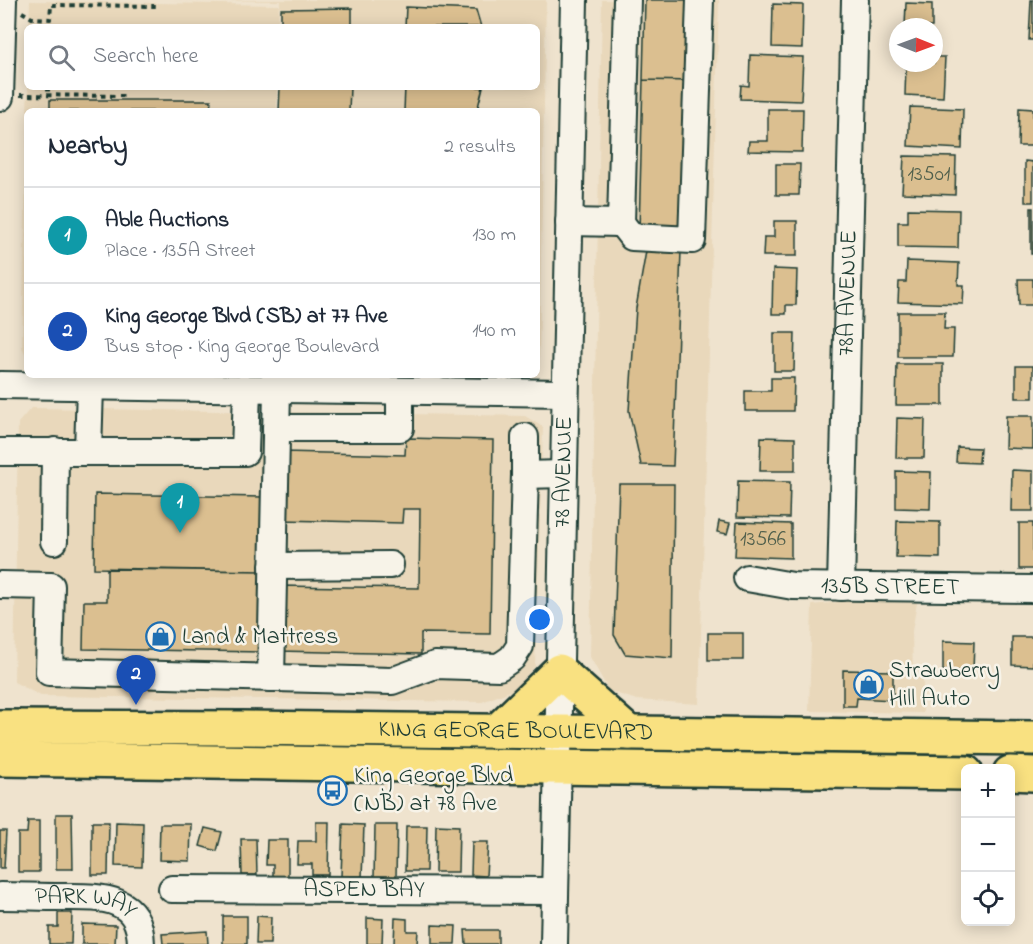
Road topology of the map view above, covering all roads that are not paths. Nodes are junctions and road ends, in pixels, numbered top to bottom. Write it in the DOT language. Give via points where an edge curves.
graph roads {
  1 [pos="574,0"];
  2 [pos="627,0"];
  3 [pos="700,0"];
  4 [pos="855,0"];
  5 [pos="12,6"];
  6 [pos="10,96"];
  7 [pos="569,222"];
  8 [pos="621,223"];
  9 [pos="0,385"];
  10 [pos="90,387"];
  11 [pos="247,389"];
  12 [pos="277,389"];
  13 [pos="400,391"];
  14 [pos="564,393"];
  15 [pos="276,428"];
  16 [pos="525,437"];
  17 [pos="55,451"];
  18 [pos="88,451"];
  19 [pos="0,452"];
  20 [pos="563,474"];
  21 [pos="525,475"];
  22 [pos="54,541"];
  23 [pos="390,565"];
  24 [pos="273,566"];
  25 [pos="747,578"];
  26 [pos="0,585"];
  27 [pos="841,587"];
  28 [pos="1033,589"];
  29 [pos="520,646"];
  30 [pos="559,659"];
  31 [pos="271,678"];
  32 [pos="0,727"];
  33 [pos="497,731"];
  34 [pos="558,732"];
  35 [pos="629,733"];
  36 [pos="1033,738"];
  37 [pos="0,759"];
  38 [pos="558,767"];
  39 [pos="961,773"];
  40 [pos="1015,773"];
  41 [pos="1033,774"];
  42 [pos="172,889"];
  43 [pos="555,891"];
  44 [pos="0,896"];
  45 [pos="141,944"];
  46 [pos="554,944"];
  1 -- 7 [label="street, 78 AVENUE"];
  2 -- 8 [label="street"];
  3 -- 8 [label="street" via="692,240 632,237"];
  4 -- 27 [label="street, 78A AVENUE"];
  5 -- 6 [label="street"];
  7 -- 8 [label="street"];
  7 -- 14 [label="street, 78 AVENUE"];
  9 -- 10 [label="street"];
  10 -- 11 [label="street"];
  10 -- 18 [label="street"];
  11 -- 12 [label="street"];
  11 -- 18 [label="street" via="245,452"];
  12 -- 13 [label="street"];
  12 -- 15 [label="street"];
  13 -- 14 [label="street"];
  13 -- 15 [label="street" via="400,428"];
  14 -- 20 [label="street, 78 AVENUE"];
  15 -- 24 [label="street"];
  16 -- 21 [label="street"];
  17 -- 18 [label="street"];
  17 -- 19 [label="street"];
  17 -- 22 [label="street"];
  20 -- 21 [label="street"];
  20 -- 30 [label="street, 78 AVENUE"];
  21 -- 29 [label="street"];
  23 -- 24 [label="street"];
  24 -- 31 [label="street"];
  25 -- 27 [label="street, 135B STREET" via="793,586"];
  26 -- 31 [label="street" via="51,586 49,672"];
  27 -- 28 [label="street, 135B STREET"];
  29 -- 30 [label="street"];
  29 -- 31 [label="street" via="499,667 435,665 392,681"];
  30 -- 33 [label="main road"];
  30 -- 34 [label="street, 78 AVENUE"];
  30 -- 35 [label="main road"];
  32 -- 33 [label="main road, KING GEORGE BOULEVARD"];
  33 -- 34 [label="main road, KING GEORGE BOULEVARD"];
  34 -- 35 [label="main road, KING GEORGE BOULEVARD"];
  34 -- 38 [label="street, 78 AVENUE"];
  35 -- 36 [label="main road, KING GEORGE BOULEVARD"];
  37 -- 38 [label="main road, KING GEORGE BOULEVARD"];
  38 -- 39 [label="main road, KING GEORGE BOULEVARD"];
  38 -- 43 [label="street, 78 AVENUE"];
  40 -- 41 [label="main road"];
  42 -- 43 [label="street, ASPEN BAY"];
  43 -- 46 [label="street, 78 AVENUE"];
  44 -- 45 [label="street, PARK WAY" via="106,897 132,915 141,931"];
}
